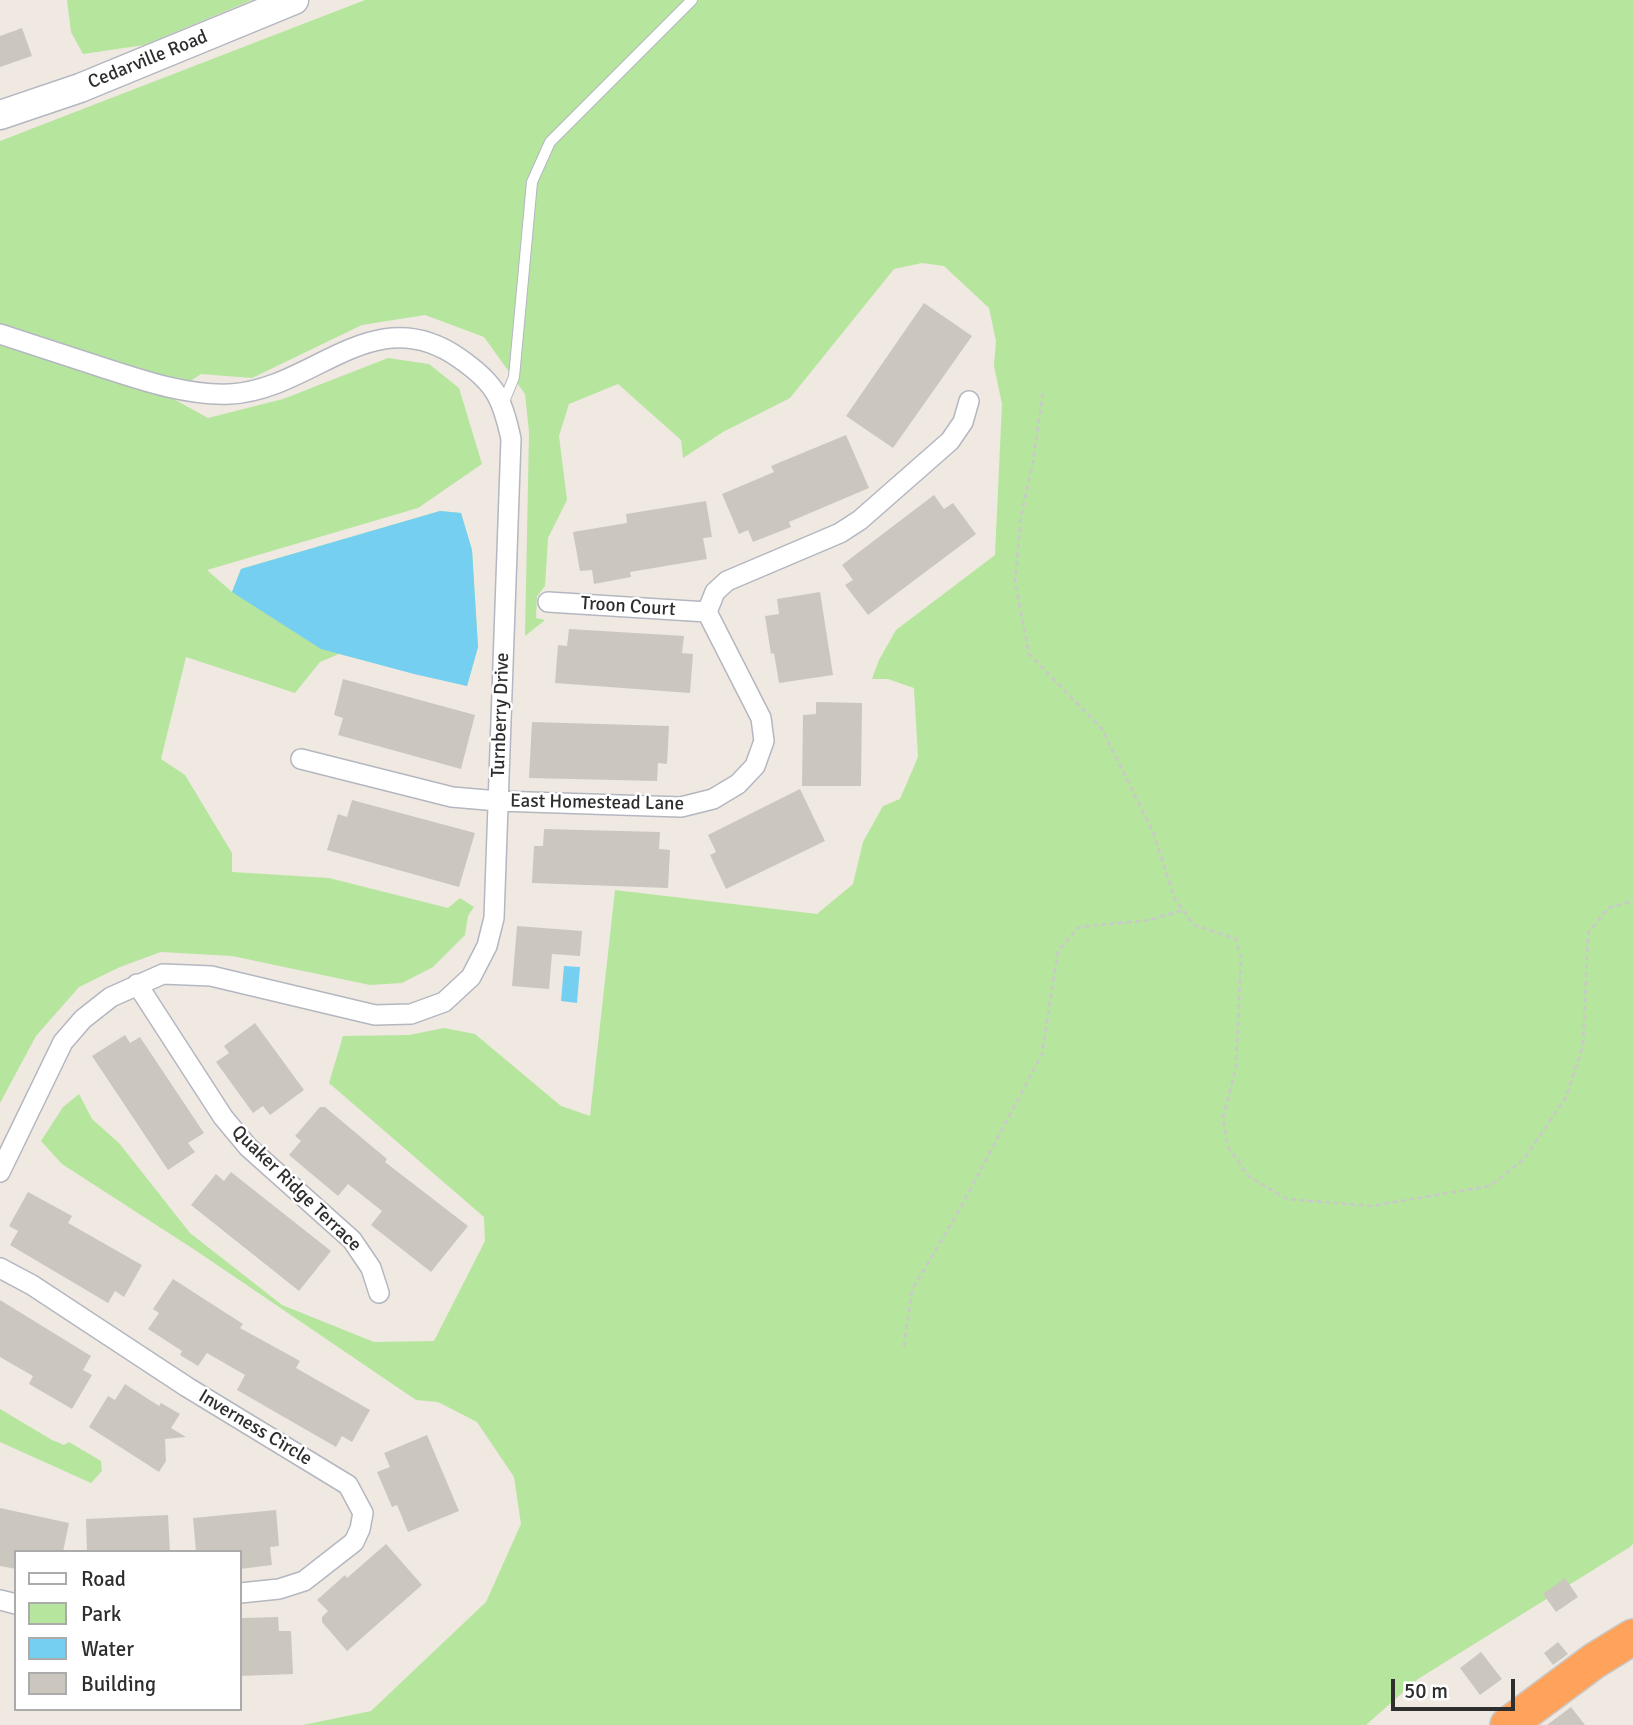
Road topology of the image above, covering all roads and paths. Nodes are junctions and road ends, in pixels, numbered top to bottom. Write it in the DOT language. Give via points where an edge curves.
graph roads {
  1 [pos="294,0"];
  2 [pos="692,0"];
  3 [pos="0,115"];
  4 [pos="0,334"];
  5 [pos="1043,393"];
  6 [pos="969,401"];
  7 [pos="503,405"];
  8 [pos="548,602"];
  9 [pos="707,612"];
  10 [pos="301,759"];
  11 [pos="498,801"];
  12 [pos="1633,901"];
  13 [pos="1184,910"];
  14 [pos="137,984"];
  15 [pos="0,1172"];
  16 [pos="0,1268"];
  17 [pos="379,1293"];
  18 [pos="904,1346"];
  19 [pos="242,1593"];
  20 [pos="1633,1637"];
  21 [pos="1508,1725"];
  1 -- 3 [label="main road, Cedarville Road" via="80,88"];
  2 -- 7 [label="lane" via="550,142 532,182 514,377"];
  4 -- 7 [label="street, Turnberry Drive" via="139,379 230,394 263,389 370,341 407,338 456,355 476,370"];
  5 -- 13 [label="path" via="1021,517 1015,582 1029,654 1102,729 1153,832 1175,899"];
  6 -- 9 [label="street" via="963,422 950,441 860,520 727,581 715,592"];
  7 -- 11 [label="street, Turnberry Drive" via="511,439"];
  8 -- 9 [label="street, Troon Court"];
  9 -- 11 [label="street, East Homestead Lane" via="761,718 764,741 755,766 738,784 713,799 681,807"];
  10 -- 11 [label="street, East Homestead Lane" via="434,793"];
  11 -- 14 [label="street, Turnberry Drive" via="494,918 487,946 471,977 444,1002 411,1014 375,1015 211,976 163,974"];
  12 -- 13 [label="path" via="1608,908 1588,933 1583,1046 1566,1097 1524,1159 1490,1186 1371,1206 1287,1199 1249,1177 1228,1147 1223,1118 1236,1067 1241,958 1236,939 1194,925"];
  13 -- 18 [label="path" via="1149,920 1079,928 1058,951 1042,1054 912,1290"];
  14 -- 15 [label="street, Turnberry Drive" via="111,997 63,1042"];
  14 -- 17 [label="street, Quaker Ridge Terrace" via="223,1117 248,1147 352,1240 371,1268"];
  16 -- 19 [label="street, Inverness Circle" via="348,1485 363,1513 354,1542 298,1584"];
  20 -- 21 [label="highway"];
}
